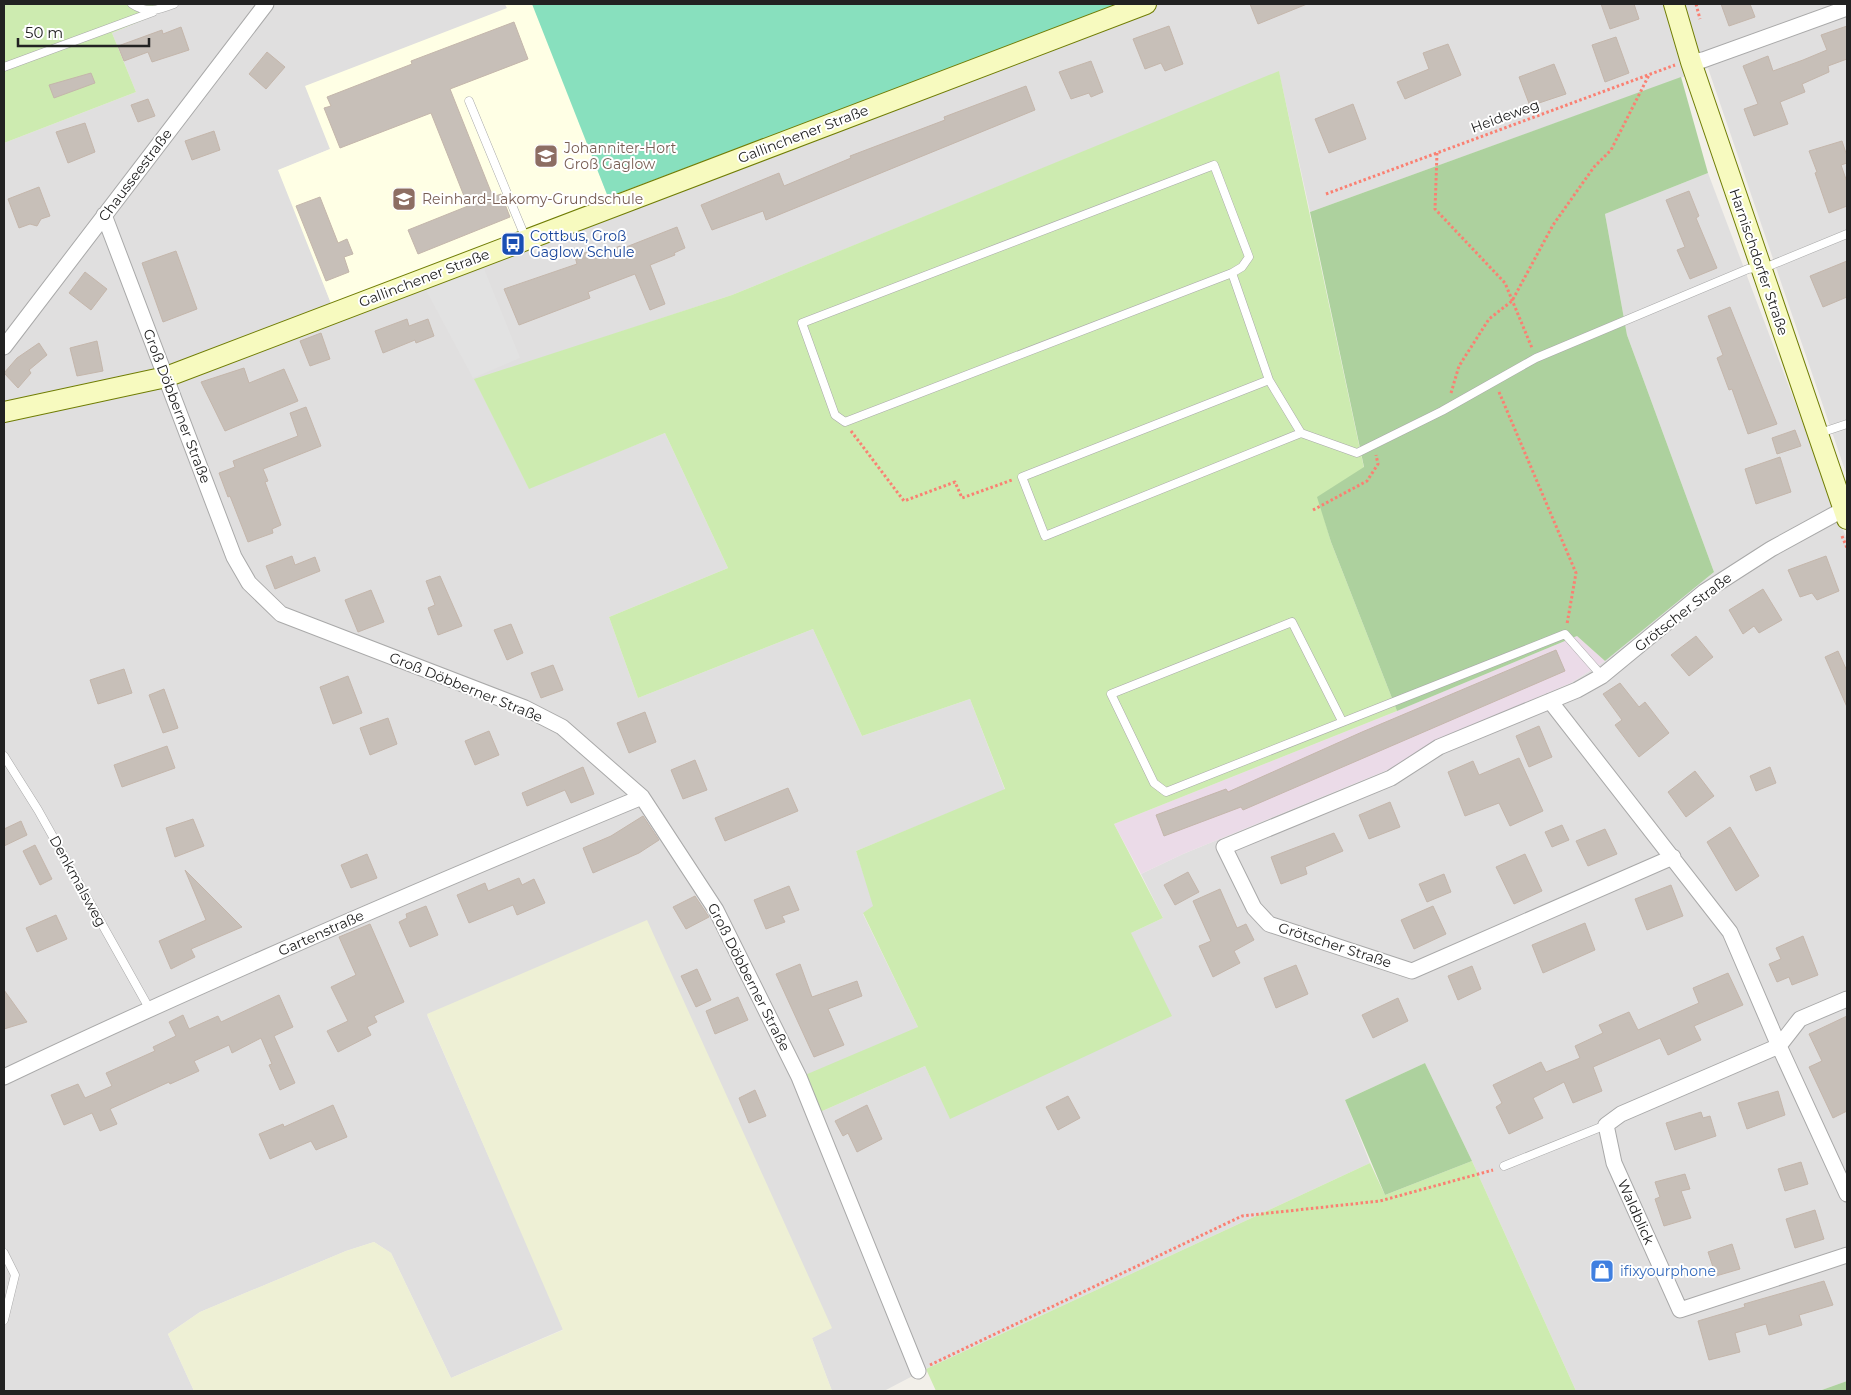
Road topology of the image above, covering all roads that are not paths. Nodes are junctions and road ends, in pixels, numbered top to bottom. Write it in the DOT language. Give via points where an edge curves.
graph roads {
  1 [pos="132,4"];
  2 [pos="174,4"];
  3 [pos="266,4"];
  4 [pos="1146,4"];
  5 [pos="1674,4"];
  6 [pos="1847,8"];
  7 [pos="153,12"];
  8 [pos="1692,62"];
  9 [pos="4,67"];
  10 [pos="470,101"];
  11 [pos="104,215"];
  12 [pos="1847,234"];
  13 [pos="526,239"];
  14 [pos="1762,268"];
  15 [pos="1232,274"];
  16 [pos="4,347"];
  17 [pos="166,377"];
  18 [pos="1270,380"];
  19 [pos="4,412"];
  20 [pos="1847,424"];
  21 [pos="1302,433"];
  22 [pos="1818,434"];
  23 [pos="1845,518"];
  24 [pos="1602,676"];
  25 [pos="1550,701"];
  26 [pos="1342,721"];
  27 [pos="4,756"];
  28 [pos="642,797"];
  29 [pos="1673,857"];
  30 [pos="1847,999"];
  31 [pos="149,1008"];
  32 [pos="1779,1046"];
  33 [pos="4,1077"];
  34 [pos="1606,1125"];
  35 [pos="1504,1166"];
  36 [pos="1847,1194"];
  37 [pos="4,1252"];
  38 [pos="1847,1255"];
  39 [pos="4,1320"];
  40 [pos="918,1370"];
  1 -- 7 [label="lane"];
  2 -- 7 [label="lane"];
  3 -- 11 [label="street, Chausseestraße"];
  4 -- 13 [label="street, Gallinchener Straße"];
  5 -- 8 [label="street, Harnischdorfer Straße"];
  6 -- 8 [label="street"];
  7 -- 9 [label="lane"];
  8 -- 14 [label="street, Harnischdorfer Straße"];
  10 -- 13 [label="lane"];
  11 -- 16 [label="street, Chausseestraße"];
  11 -- 17 [label="street, Groß Döbberner Straße"];
  12 -- 14 [label="lane"];
  13 -- 17 [label="street, Gallinchener Straße"];
  14 -- 21 [label="lane" via="1748,269 1536,358 1357,453"];
  14 -- 22 [label="street, Harnischdorfer Straße"];
  15 -- 15 [label="lane" via="1248,257 1214,166 802,323 835,415 845,422"];
  15 -- 18 [label="lane"];
  17 -- 19 [label="street, Gallinchener Straße"];
  17 -- 28 [label="street, Groß Döbberner Straße" via="234,557 249,583 281,614 525,708 562,727"];
  18 -- 21 [label="lane"];
  18 -- 21 [label="lane" via="1022,477 1045,536"];
  20 -- 22 [label="lane"];
  22 -- 23 [label="street, Harnischdorfer Straße"];
  23 -- 24 [label="street, Grötscher Straße" via="1834,514 1704,592"];
  24 -- 25 [label="street, Grötscher Straße"];
  24 -- 26 [label="lane" via="1565,634"];
  25 -- 29 [label="street"];
  25 -- 29 [label="street, Grötscher Straße" via="1439,747 1391,778 1224,847 1254,908 1269,924 1412,971"];
  26 -- 26 [label="lane" via="1166,792 1154,783 1111,694 1292,622"];
  27 -- 31 [label="lane, Denkmalsweg" via="38,810"];
  28 -- 31 [label="street, Gartenstraße" via="396,899"];
  28 -- 40 [label="street, Groß Döbberner Straße" via="716,910 799,1077"];
  29 -- 32 [label="street" via="1730,932"];
  30 -- 32 [label="street" via="1800,1019"];
  31 -- 33 [label="street, Gartenstraße"];
  32 -- 34 [label="street" via="1621,1114"];
  32 -- 36 [label="street"];
  34 -- 35 [label="lane"];
  34 -- 38 [label="street, Waldblick" via="1614,1162 1680,1310"];
  37 -- 39 [label="lane" via="15,1275"];
}
